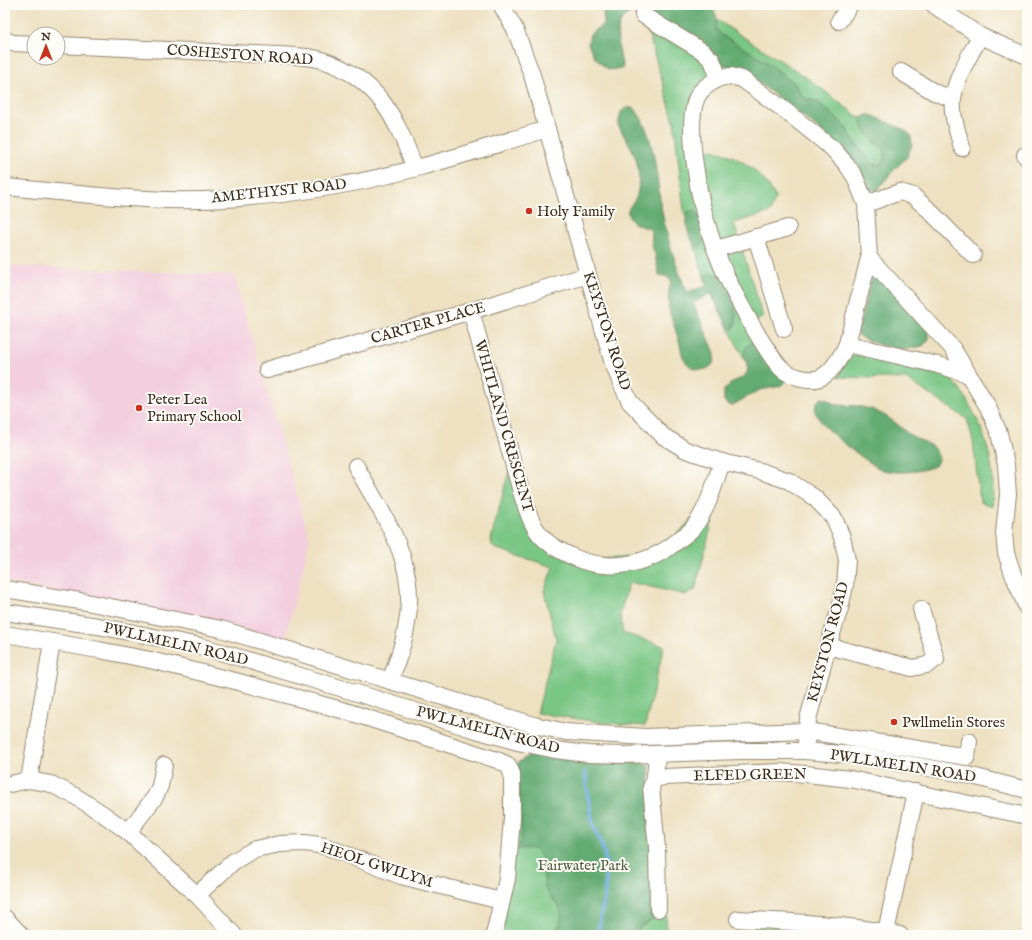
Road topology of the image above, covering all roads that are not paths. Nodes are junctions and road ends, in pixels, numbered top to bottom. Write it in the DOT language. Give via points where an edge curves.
graph roads {
  1 [pos="501,5"];
  2 [pos="850,5"];
  3 [pos="934,5"];
  4 [pos="643,15"];
  5 [pos="839,21"];
  6 [pos="980,36"];
  7 [pos="5,40"];
  8 [pos="26,43"];
  9 [pos="66,45"];
  10 [pos="1027,56"];
  11 [pos="901,72"];
  12 [pos="719,78"];
  13 [pos="953,99"];
  14 [pos="547,129"];
  15 [pos="962,148"];
  16 [pos="415,168"];
  17 [pos="5,187"];
  18 [pos="866,204"];
  19 [pos="788,228"];
  20 [pos="756,237"];
  21 [pos="716,249"];
  22 [pos="973,255"];
  23 [pos="869,258"];
  24 [pos="588,275"];
  25 [pos="471,311"];
  26 [pos="784,329"];
  27 [pos="847,344"];
  28 [pos="267,370"];
  29 [pos="968,374"];
  30 [pos="722,462"];
  31 [pos="356,466"];
  32 [pos="5,589"];
  33 [pos="1027,608"];
  34 [pos="921,609"];
  35 [pos="5,612"];
  36 [pos="5,634"];
  37 [pos="52,642"];
  38 [pos="828,646"];
  39 [pos="360,672"];
  40 [pos="390,682"];
  41 [pos="354,692"];
  42 [pos="476,730"];
  43 [pos="807,731"];
  44 [pos="969,741"];
  45 [pos="469,751"];
  46 [pos="804,751"];
  47 [pos="656,754"];
  48 [pos="164,765"];
  49 [pos="654,779"];
  50 [pos="29,780"];
  51 [pos="5,785"];
  52 [pos="1027,790"];
  53 [pos="916,792"];
  54 [pos="1027,816"];
  55 [pos="128,832"];
  56 [pos="197,895"];
  57 [pos="501,901"];
  58 [pos="658,909"];
  59 [pos="5,918"];
  60 [pos="738,920"];
  61 [pos="893,934"];
  62 [pos="21,935"];
  63 [pos="234,935"];
  64 [pos="494,935"];
  1 -- 14 [label="street, KEYSTON ROAD" via="515,30 532,75"];
  2 -- 5 [label="street"];
  3 -- 6 [label="street"];
  4 -- 12 [label="street" via="702,51 712,60"];
  6 -- 10 [label="street"];
  6 -- 13 [label="street" via="961,72"];
  7 -- 8 [label="street"];
  9 -- 16 [label="street, COSHESTON ROAD" via="279,55 321,60 345,70 376,94 400,130"];
  11 -- 13 [label="street" via="934,92"];
  12 -- 18 [label="street" via="731,76 742,79 833,149 855,177"];
  12 -- 21 [label="street" via="703,88 695,102 692,119 698,187"];
  13 -- 15 [label="street"];
  14 -- 16 [label="street, AMETHYST ROAD"];
  14 -- 24 [label="street, KEYSTON ROAD"];
  16 -- 17 [label="street, AMETHYST ROAD" via="336,186 213,199 148,200"];
  18 -- 22 [label="street" via="900,192 913,196"];
  18 -- 23 [label="street"];
  19 -- 20 [label="street"];
  20 -- 21 [label="street"];
  20 -- 26 [label="street"];
  21 -- 27 [label="street" via="734,292 764,346 780,368 791,375 806,379 820,378 832,369"];
  23 -- 27 [label="street"];
  23 -- 29 [label="street" via="953,349"];
  24 -- 25 [label="street, CARTER PLACE"];
  24 -- 30 [label="street, KEYSTON ROAD" via="612,360 630,402 663,436 686,450"];
  25 -- 28 [label="street, CARTER PLACE"];
  25 -- 30 [label="street, WHITLAND CRESCENT" via="530,520 542,537 558,550 578,560 600,565 620,566 656,556 692,530 711,497"];
  27 -- 29 [label="street"];
  29 -- 33 [label="street" via="988,407 999,433 1006,465 1008,494 1004,533 1006,553"];
  30 -- 38 [label="street, KEYSTON ROAD" via="789,481 816,498 834,518 842,537 847,560 845,586"];
  31 -- 40 [label="street" via="401,550 409,586 406,629"];
  32 -- 39 [label="street, PWLLMELIN ROAD" via="94,603 220,629"];
  34 -- 38 [label="street" via="936,659 927,665 912,668"];
  35 -- 41 [label="street, PWLLMELIN ROAD" via="98,626 200,646"];
  36 -- 37 [label="street, PWLLMELIN ROAD"];
  37 -- 45 [label="street, PWLLMELIN ROAD" via="150,660 239,682 349,712"];
  37 -- 50 [label="street"];
  38 -- 43 [label="street, KEYSTON ROAD"];
  39 -- 40 [label="street, PWLLMELIN ROAD"];
  39 -- 41 [label="street"];
  40 -- 43 [label="street, PWLLMELIN ROAD" via="534,725 566,732 646,737"];
  41 -- 42 [label="street, PWLLMELIN ROAD"];
  42 -- 45 [label="street"];
  42 -- 47 [label="street, PWLLMELIN ROAD" via="555,750 588,754"];
  43 -- 44 [label="street, PWLLMELIN ROAD" via="967,757"];
  43 -- 46 [label="street"];
  45 -- 57 [label="street, PWLLMELIN ROAD" via="508,765 512,774 510,857"];
  46 -- 47 [label="street, PWLLMELIN ROAD"];
  46 -- 52 [label="street, PWLLMELIN ROAD" via="869,757 964,774"];
  47 -- 49 [label="street" via="657,767"];
  48 -- 55 [label="street" via="155,797"];
  49 -- 53 [label="street, ELFED GREEN" via="779,772 850,779"];
  49 -- 58 [label="street" via="650,787 657,848"];
  50 -- 51 [label="street"];
  50 -- 55 [label="street" via="51,784 63,790"];
  53 -- 54 [label="street, ELFED GREEN"];
  53 -- 61 [label="street"];
  55 -- 56 [label="street"];
  56 -- 57 [label="street, HEOL GWILYM" via="234,861 256,849 280,844 305,844 325,846 401,876"];
  56 -- 63 [label="street"];
  57 -- 64 [label="street, PWLLMELIN ROAD"];
  59 -- 62 [label="street"];
  60 -- 61 [label="street" via="809,923"];
}
